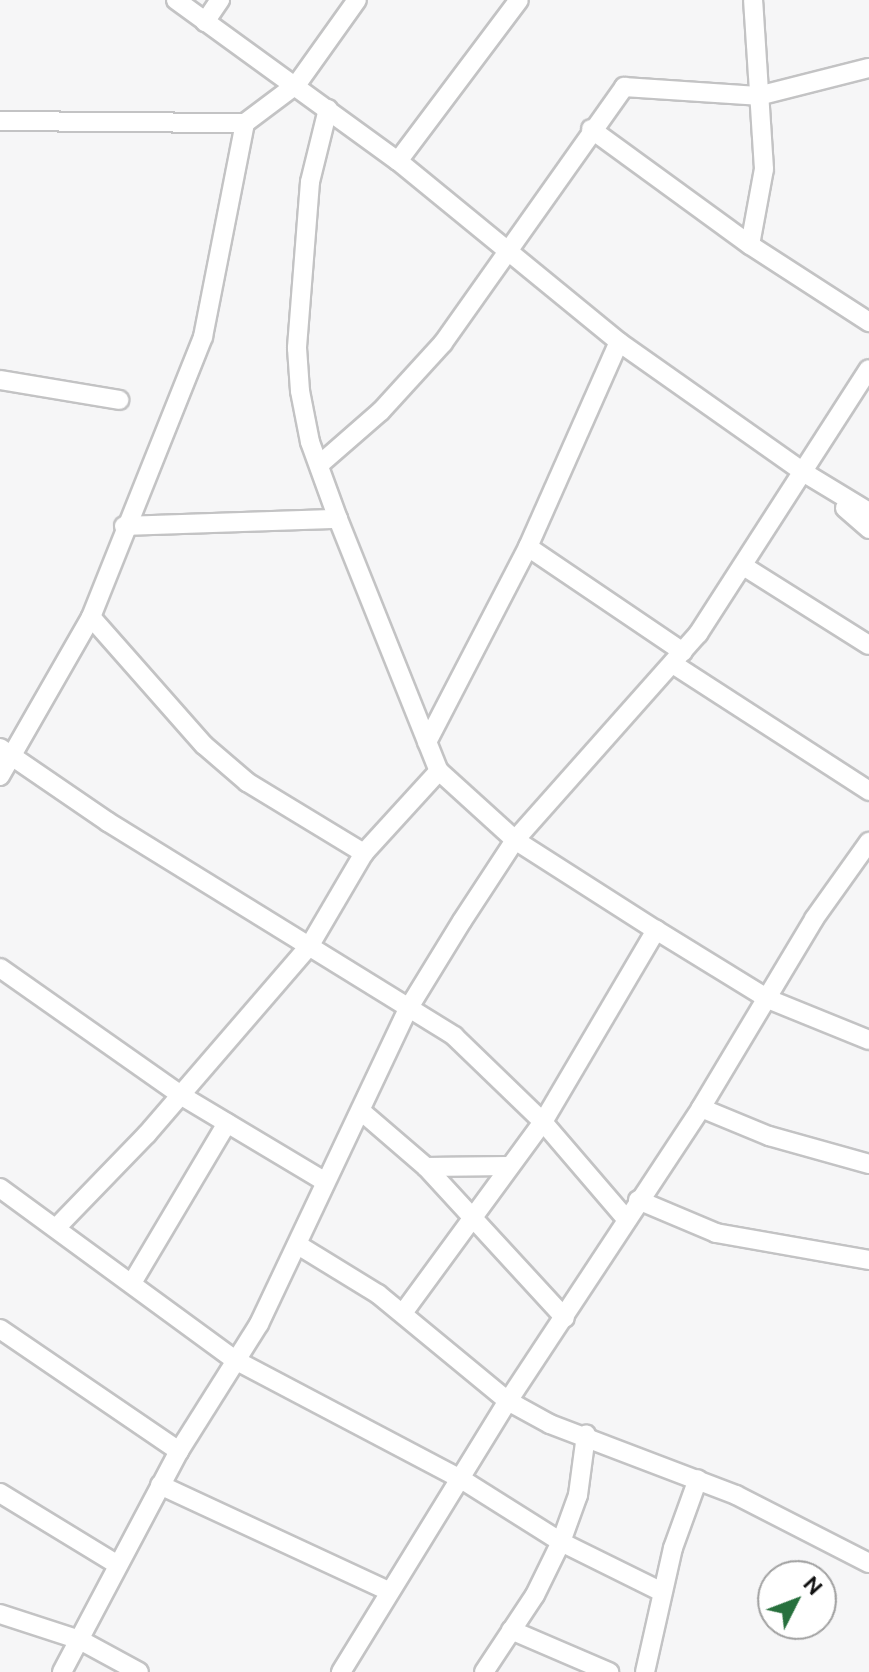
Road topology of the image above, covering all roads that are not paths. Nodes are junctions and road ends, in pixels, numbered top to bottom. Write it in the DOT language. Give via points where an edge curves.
graph roads {
  1 [pos="176,0"];
  2 [pos="220,0"];
  3 [pos="357,0"];
  4 [pos="519,0"];
  5 [pos="753,0"];
  6 [pos="205,22"];
  7 [pos="869,68"];
  8 [pos="297,84"];
  9 [pos="758,96"];
  10 [pos="328,109"];
  11 [pos="0,121"];
  12 [pos="245,123"];
  13 [pos="591,129"];
  14 [pos="398,161"];
  15 [pos="750,245"];
  16 [pos="504,251"];
  17 [pos="869,322"];
  18 [pos="619,342"];
  19 [pos="869,369"];
  20 [pos="0,380"];
  21 [pos="119,400"];
  22 [pos="319,465"];
  23 [pos="803,472"];
  24 [pos="869,512"];
  25 [pos="338,519"];
  26 [pos="124,526"];
  27 [pos="869,529"];
  28 [pos="528,547"];
  29 [pos="745,567"];
  30 [pos="91,617"];
  31 [pos="869,645"];
  32 [pos="678,658"];
  33 [pos="427,742"];
  34 [pos="5,752"];
  35 [pos="439,771"];
  36 [pos="0,776"];
  37 [pos="869,791"];
  38 [pos="515,840"];
  39 [pos="869,842"];
  40 [pos="364,853"];
  41 [pos="656,930"];
  42 [pos="310,945"];
  43 [pos="0,968"];
  44 [pos="768,999"];
  45 [pos="408,1009"];
  46 [pos="869,1040"];
  47 [pos="182,1096"];
  48 [pos="701,1108"];
  49 [pos="361,1111"];
  50 [pos="543,1122"];
  51 [pos="227,1123"];
  52 [pos="869,1164"];
  53 [pos="509,1166"];
  54 [pos="426,1167"];
  55 [pos="324,1181"];
  56 [pos="0,1188"];
  57 [pos="638,1200"];
  58 [pos="473,1218"];
  59 [pos="626,1219"];
  60 [pos="57,1227"];
  61 [pos="298,1245"];
  62 [pos="869,1260"];
  63 [pos="132,1283"];
  64 [pos="403,1313"];
  65 [pos="565,1318"];
  66 [pos="0,1329"];
  67 [pos="235,1360"];
  68 [pos="508,1401"];
  69 [pos="586,1435"];
  70 [pos="179,1451"];
  71 [pos="461,1479"];
  72 [pos="698,1479"];
  73 [pos="160,1485"];
  74 [pos="0,1493"];
  75 [pos="561,1542"];
  76 [pos="869,1563"];
  77 [pos="118,1565"];
  78 [pos="388,1591"];
  79 [pos="662,1592"];
  80 [pos="0,1614"];
  81 [pos="511,1630"];
  82 [pos="80,1640"];
  83 [pos="62,1672"];
  84 [pos="139,1672"];
  85 [pos="341,1672"];
  86 [pos="484,1672"];
  87 [pos="609,1672"];
  88 [pos="645,1672"];
  1 -- 6 [label="street"];
  2 -- 6 [label="street"];
  3 -- 8 [label="street"];
  4 -- 14 [label="street"];
  5 -- 9 [label="street"];
  6 -- 8 [label="street"];
  7 -- 9 [label="street"];
  8 -- 10 [label="street"];
  8 -- 12 [label="street"];
  9 -- 13 [label="street" via="624,87"];
  9 -- 15 [label="street" via="764,169"];
  10 -- 14 [label="street"];
  10 -- 22 [label="street" via="310,182 297,348 300,391"];
  11 -- 12 [label="street"];
  12 -- 26 [label="street" via="203,337"];
  13 -- 15 [label="street"];
  13 -- 16 [label="street"];
  14 -- 16 [label="street"];
  15 -- 17 [label="street"];
  16 -- 18 [label="street"];
  16 -- 22 [label="street" via="443,343 381,411"];
  18 -- 23 [label="street"];
  18 -- 28 [label="street"];
  19 -- 23 [label="street"];
  20 -- 21 [label="street"];
  22 -- 25 [label="street"];
  23 -- 24 [label="street"];
  23 -- 27 [label="street"];
  23 -- 29 [label="street"];
  25 -- 26 [label="street"];
  25 -- 33 [label="street"];
  26 -- 30 [label="street"];
  28 -- 32 [label="street"];
  28 -- 33 [label="street"];
  29 -- 31 [label="street"];
  29 -- 32 [label="street"];
  30 -- 34 [label="street"];
  30 -- 40 [label="street" via="204,745 247,782"];
  32 -- 37 [label="street"];
  32 -- 38 [label="street"];
  33 -- 35 [label="street"];
  34 -- 36 [label="street"];
  34 -- 42 [label="street" via="108,822"];
  35 -- 38 [label="street"];
  35 -- 40 [label="street"];
  38 -- 41 [label="street"];
  38 -- 45 [label="street"];
  39 -- 44 [label="street" via="814,919"];
  40 -- 42 [label="street"];
  41 -- 44 [label="street"];
  41 -- 50 [label="street"];
  42 -- 45 [label="street"];
  42 -- 47 [label="street"];
  43 -- 47 [label="street"];
  44 -- 46 [label="street"];
  44 -- 48 [label="street"];
  45 -- 49 [label="street"];
  45 -- 50 [label="street" via="483,1059"];
  47 -- 51 [label="street"];
  47 -- 60 [label="street"];
  48 -- 52 [label="street" via="769,1136"];
  48 -- 57 [label="street"];
  49 -- 54 [label="street"];
  49 -- 55 [label="street"];
  50 -- 53 [label="street"];
  50 -- 59 [label="street"];
  51 -- 55 [label="street"];
  51 -- 63 [label="street"];
  53 -- 54 [label="street"];
  53 -- 58 [label="street"];
  54 -- 58 [label="street"];
  55 -- 61 [label="street"];
  56 -- 60 [label="street"];
  57 -- 59 [label="street"];
  57 -- 62 [label="street" via="716,1233"];
  58 -- 64 [label="street"];
  58 -- 65 [label="street"];
  59 -- 65 [label="street"];
  60 -- 63 [label="street"];
  61 -- 64 [label="street"];
  61 -- 67 [label="street"];
  63 -- 67 [label="street"];
  64 -- 68 [label="street"];
  65 -- 68 [label="street"];
  66 -- 70 [label="street"];
  67 -- 70 [label="street"];
  67 -- 71 [label="street"];
  68 -- 69 [label="street" via="550,1424"];
  68 -- 71 [label="street"];
  69 -- 72 [label="street"];
  69 -- 75 [label="street" via="578,1495"];
  70 -- 73 [label="street"];
  71 -- 75 [label="street"];
  71 -- 78 [label="street"];
  72 -- 76 [label="street"];
  72 -- 79 [label="street"];
  73 -- 77 [label="street"];
  73 -- 78 [label="street"];
  74 -- 77 [label="street"];
  75 -- 79 [label="street"];
  75 -- 81 [label="street"];
  77 -- 82 [label="street"];
  78 -- 85 [label="street"];
  79 -- 88 [label="street"];
  80 -- 82 [label="street"];
  81 -- 86 [label="street"];
  81 -- 87 [label="street"];
  82 -- 83 [label="street"];
  82 -- 84 [label="street"];
}
